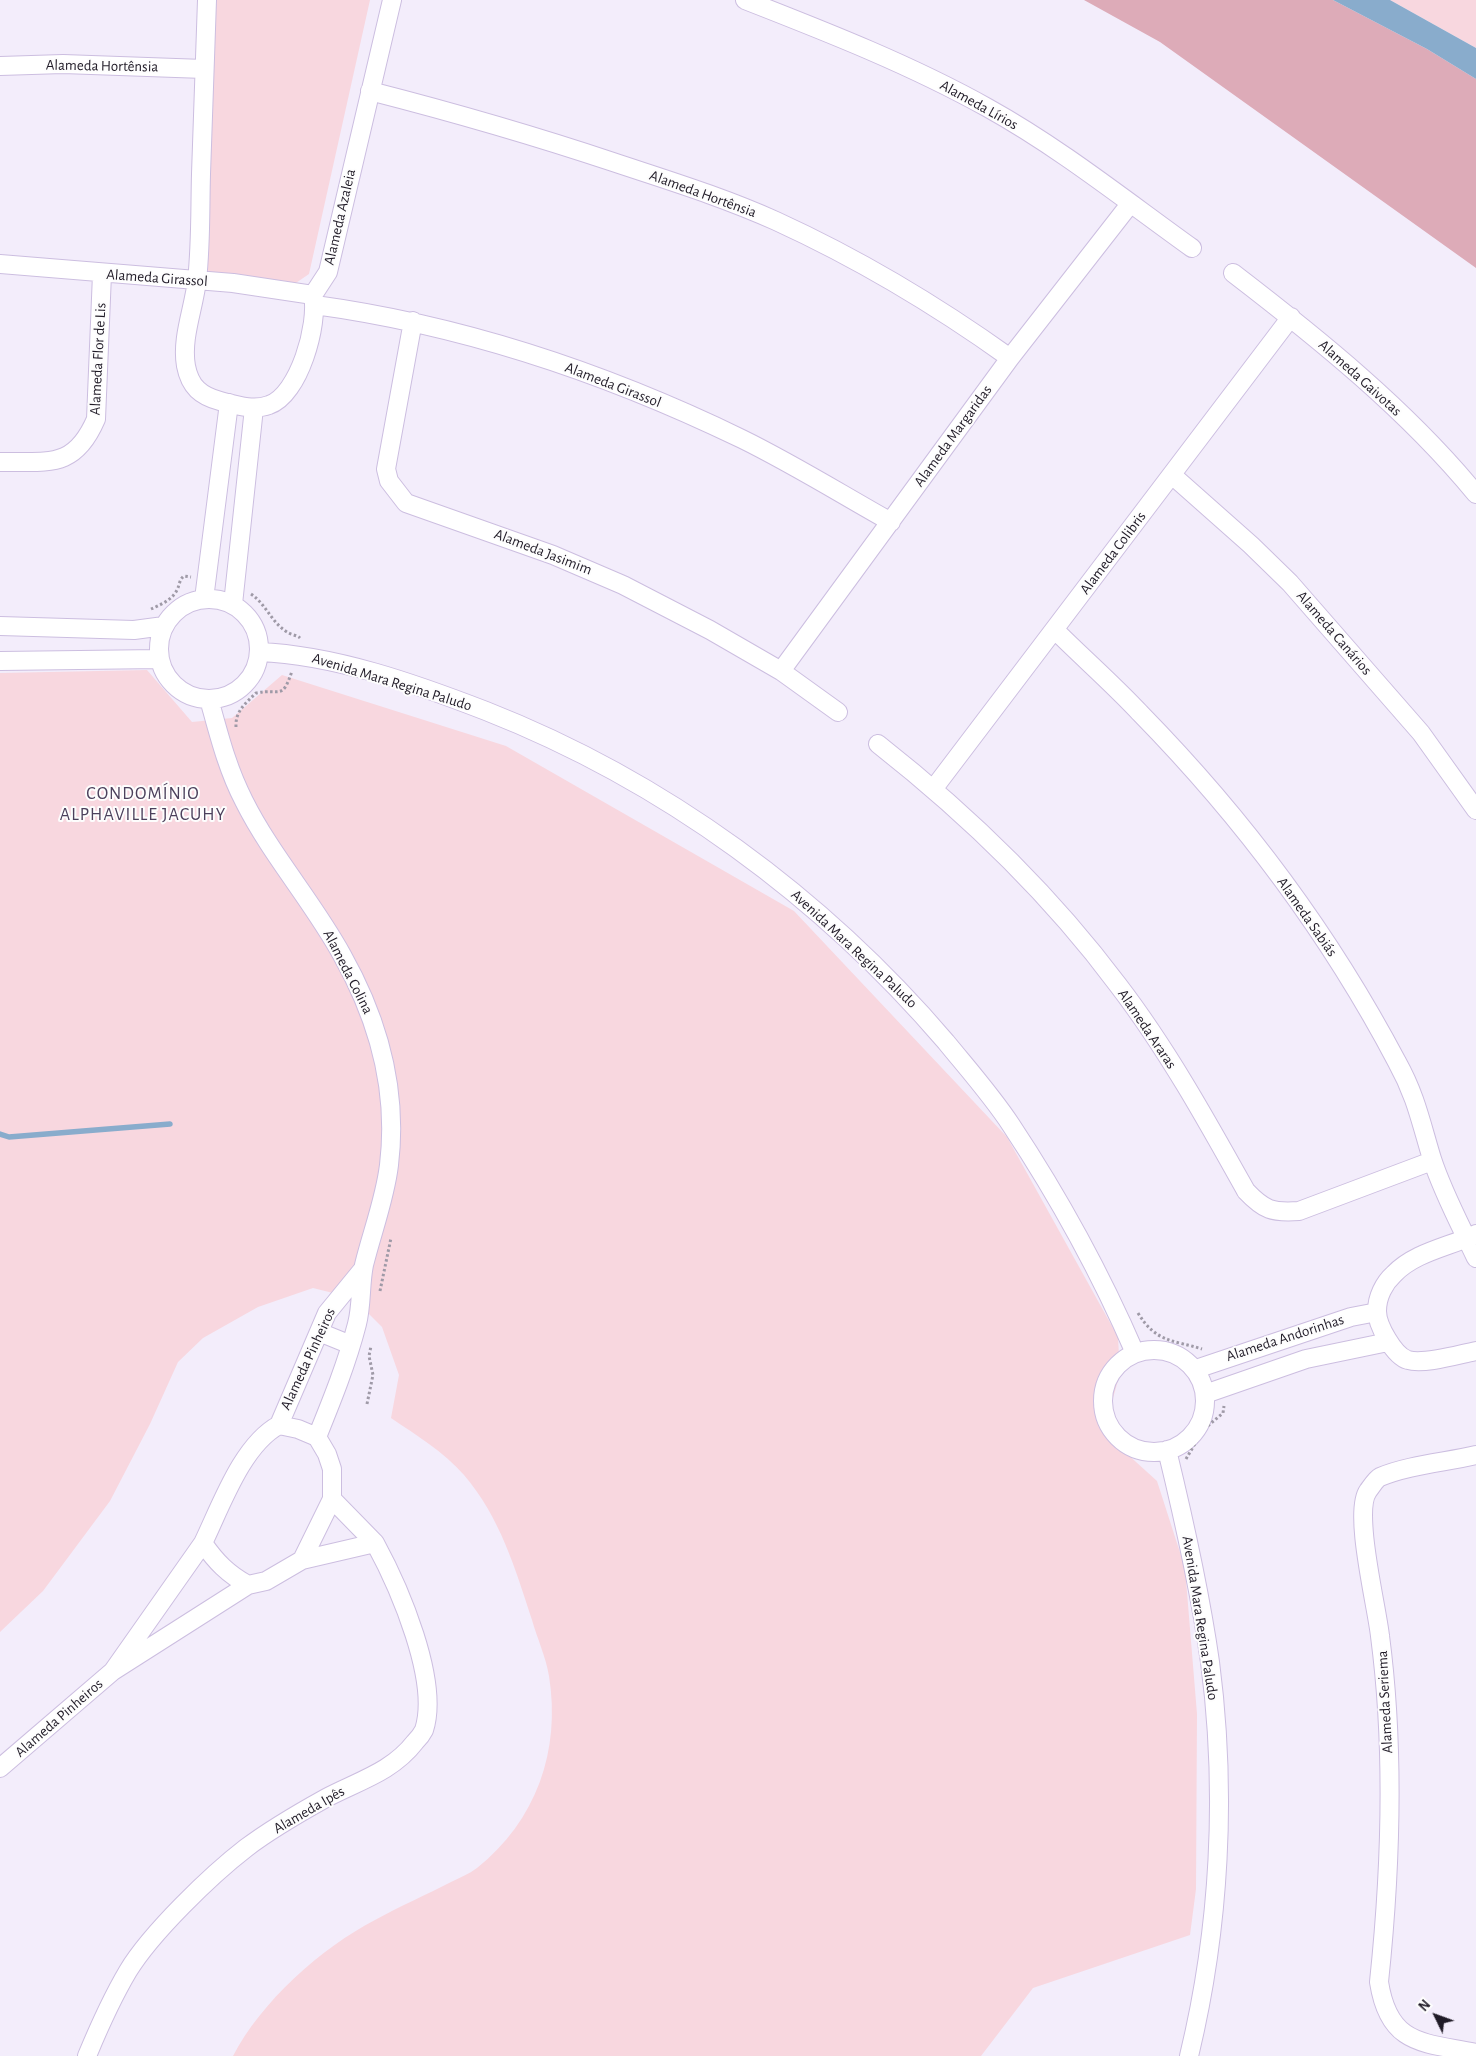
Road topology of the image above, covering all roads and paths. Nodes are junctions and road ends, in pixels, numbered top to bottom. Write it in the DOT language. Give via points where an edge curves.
graph roads {
  1 [pos="207,0"];
  2 [pos="392,0"];
  3 [pos="745,0"];
  4 [pos="0,66"];
  5 [pos="204,70"];
  6 [pos="370,91"];
  7 [pos="1130,204"];
  8 [pos="1192,248"];
  9 [pos="0,264"];
  10 [pos="1233,273"];
  11 [pos="102,274"];
  12 [pos="197,280"];
  13 [pos="314,300"];
  14 [pos="1291,317"];
  15 [pos="413,320"];
  16 [pos="1010,358"];
  17 [pos="229,403"];
  18 [pos="254,408"];
  19 [pos="0,462"];
  20 [pos="1172,475"];
  21 [pos="219,482"];
  22 [pos="245,485"];
  23 [pos="1476,494"];
  24 [pos="890,522"];
  25 [pos="204,598"];
  26 [pos="233,604"];
  27 [pos="0,626"];
  28 [pos="164,626"];
  29 [pos="1054,630"];
  30 [pos="300,637"];
  31 [pos="309,639"];
  32 [pos="259,652"];
  33 [pos="159,659"];
  34 [pos="0,662"];
  35 [pos="781,671"];
  36 [pos="209,699"];
  37 [pos="838,712"];
  38 [pos="878,744"];
  39 [pos="934,788"];
  40 [pos="1476,810"];
  41 [pos="1432,1161"];
  42 [pos="1471,1236"];
  43 [pos="1476,1258"];
  44 [pos="363,1268"];
  45 [pos="1136,1310"];
  46 [pos="1376,1312"];
  47 [pos="319,1332"];
  48 [pos="1297,1333"];
  49 [pos="1388,1342"];
  50 [pos="351,1345"];
  51 [pos="1476,1350"];
  52 [pos="1136,1353"];
  53 [pos="1306,1359"];
  54 [pos="1215,1362"];
  55 [pos="1196,1369"];
  56 [pos="1228,1386"];
  57 [pos="1206,1394"];
  58 [pos="279,1425"];
  59 [pos="317,1437"];
  60 [pos="1167,1450"];
  61 [pos="1476,1455"];
  62 [pos="1181,1466"];
  63 [pos="332,1499"];
  64 [pos="203,1543"];
  65 [pos="375,1543"];
  66 [pos="302,1560"];
  67 [pos="248,1585"];
  68 [pos="113,1671"];
  69 [pos="2,1768"];
  70 [pos="1476,2053"];
  71 [pos="87,2056"];
  72 [pos="1189,2056"];
  1 -- 5 [label="street"];
  2 -- 6 [label="street, Alameda Azaleia"];
  3 -- 7 [label="street, Alameda Lírios" via="882,57 989,108"];
  4 -- 5 [label="street, Alameda Hortênsia" via="63,64"];
  5 -- 12 [label="street"];
  6 -- 13 [label="street, Alameda Azaleia" via="328,272"];
  6 -- 16 [label="street, Alameda Hortênsia" via="475,118 558,144 678,183 775,221 948,313"];
  7 -- 8 [label="street, Alameda Lírios"];
  7 -- 16 [label="street, Alameda Margaridas"];
  9 -- 11 [label="street, Alameda Girassol"];
  10 -- 14 [label="street, Alameda Gaivotas"];
  11 -- 12 [label="street, Alameda Girassol"];
  11 -- 19 [label="street, Alameda Flor de Lis" via="96,420 88,438 80,448 64,458"];
  12 -- 13 [label="street, Alameda Girassol"];
  12 -- 17 [label="street" via="186,343 186,365 191,384 209,398"];
  13 -- 15 [label="street, Alameda Girassol"];
  13 -- 18 [label="street, Alameda Azaleia" via="310,336 299,372 286,392 270,405"];
  14 -- 20 [label="street, Alameda Colibris"];
  14 -- 23 [label="street, Alameda Gaivotas" via="1403,417"];
  15 -- 24 [label="street, Alameda Girassol" via="605,380 684,412 744,440"];
  15 -- 35 [label="street, Alameda Jasimim" via="386,469 389,481 406,503 553,555 623,585"];
  16 -- 24 [label="street, Alameda Margaridas"];
  17 -- 18 [label="street"];
  17 -- 21 [label="street"];
  18 -- 22 [label="street"];
  20 -- 29 [label="street, Alameda Colibris"];
  20 -- 40 [label="street, Alameda Canários" via="1290,583 1421,733"];
  21 -- 22 [label="street"];
  21 -- 25 [label="street"];
  22 -- 26 [label="street"];
  24 -- 35 [label="street, Alameda Margaridas"];
  25 -- 26 [label="street"];
  25 -- 28 [label="street" via="174,612"];
  26 -- 32 [label="street" via="253,624"];
  27 -- 28 [label="street" via="134,630"];
  28 -- 33 [label="street" via="159,642"];
  29 -- 39 [label="street, Alameda Colibris"];
  29 -- 41 [label="street, Alameda Sabiás" via="1140,713 1189,766 1294,896 1348,976 1397,1062 1415,1098"];
  30 -- 31 [label="path"];
  32 -- 36 [label="street" via="252,674 238,690 224,697"];
  32 -- 52 [label="street, Avenida Mara Regina Paludo" via="297,654 392,679 458,700 547,736 668,802 783,883 840,932 916,1008 1010,1123 1077,1230"];
  33 -- 34 [label="street"];
  33 -- 36 [label="street" via="164,672 177,688 195,698"];
  35 -- 37 [label="street, Alameda Jasimim"];
  36 -- 44 [label="street, Alameda Colina" via="222,752 244,803 342,954 360,989 382,1053 392,1119 389,1166"];
  38 -- 39 [label="street, Alameda Araras"];
  39 -- 41 [label="street, Alameda Araras" via="1018,868 1118,985 1160,1045 1246,1191 1260,1206 1279,1212 1299,1211"];
  41 -- 42 [label="street, Alameda Sabiás"];
  42 -- 43 [label="street, Alameda Sabiás"];
  42 -- 46 [label="street" via="1418,1257 1395,1272 1384,1286"];
  44 -- 47 [label="street, Alameda Pinheiros" via="331,1308"];
  44 -- 50 [label="street, Alameda Pinheiros" via="357,1324"];
  45 -- 54 [label="path" via="1152,1331 1176,1344 1201,1348"];
  46 -- 48 [label="street, Alameda Andorinhas"];
  46 -- 49 [label="street"];
  47 -- 50 [label="street"];
  47 -- 58 [label="street, Alameda Pinheiros"];
  48 -- 53 [label="street"];
  48 -- 54 [label="street, Alameda Andorinhas"];
  49 -- 51 [label="street" via="1409,1360 1422,1361"];
  49 -- 53 [label="street, Alameda Andorinhas"];
  50 -- 59 [label="street, Alameda Pinheiros"];
  52 -- 55 [label="street" via="1152,1349 1168,1351 1184,1358"];
  52 -- 60 [label="street" via="1115,1368 1108,1379 1103,1404 1106,1417 1115,1433 1130,1446 1154,1452"];
  53 -- 56 [label="street, Alameda Andorinhas"];
  54 -- 55 [label="street, Alameda Andorinhas"];
  55 -- 57 [label="street"];
  56 -- 57 [label="street, Alameda Andorinhas"];
  56 -- 62 [label="path" via="1223,1412 1203,1430"];
  57 -- 60 [label="street" via="1203,1418 1197,1429 1179,1446"];
  58 -- 59 [label="street, Alameda Pinheiros"];
  58 -- 64 [label="street, Alameda Pinheiros" via="254,1446"];
  59 -- 63 [label="street" via="332,1469"];
  60 -- 72 [label="street, Avenida Mara Regina Paludo" via="1210,1661 1218,1752 1218,1854 1209,1958"];
  61 -- 70 [label="street, Alameda Seriema" via="1378,1478 1366,1493 1362,1509 1387,1703 1390,1834 1379,1982 1382,2003 1397,2028 1420,2042"];
  63 -- 65 [label="street, Alameda Ipês"];
  63 -- 66 [label="street"];
  64 -- 67 [label="street" via="230,1575"];
  64 -- 68 [label="street, Alameda Pinheiros"];
  65 -- 66 [label="street, Alameda Pinheiros"];
  65 -- 71 [label="street, Alameda Ipês" via="391,1573 408,1618 425,1676 428,1705 424,1732 388,1769 328,1797 245,1849 187,1902 129,1969 99,2025"];
  66 -- 67 [label="street, Alameda Pinheiros" via="266,1581"];
  67 -- 68 [label="street, Alameda Pinheiros"];
  68 -- 69 [label="street, Alameda Pinheiros"];
}
